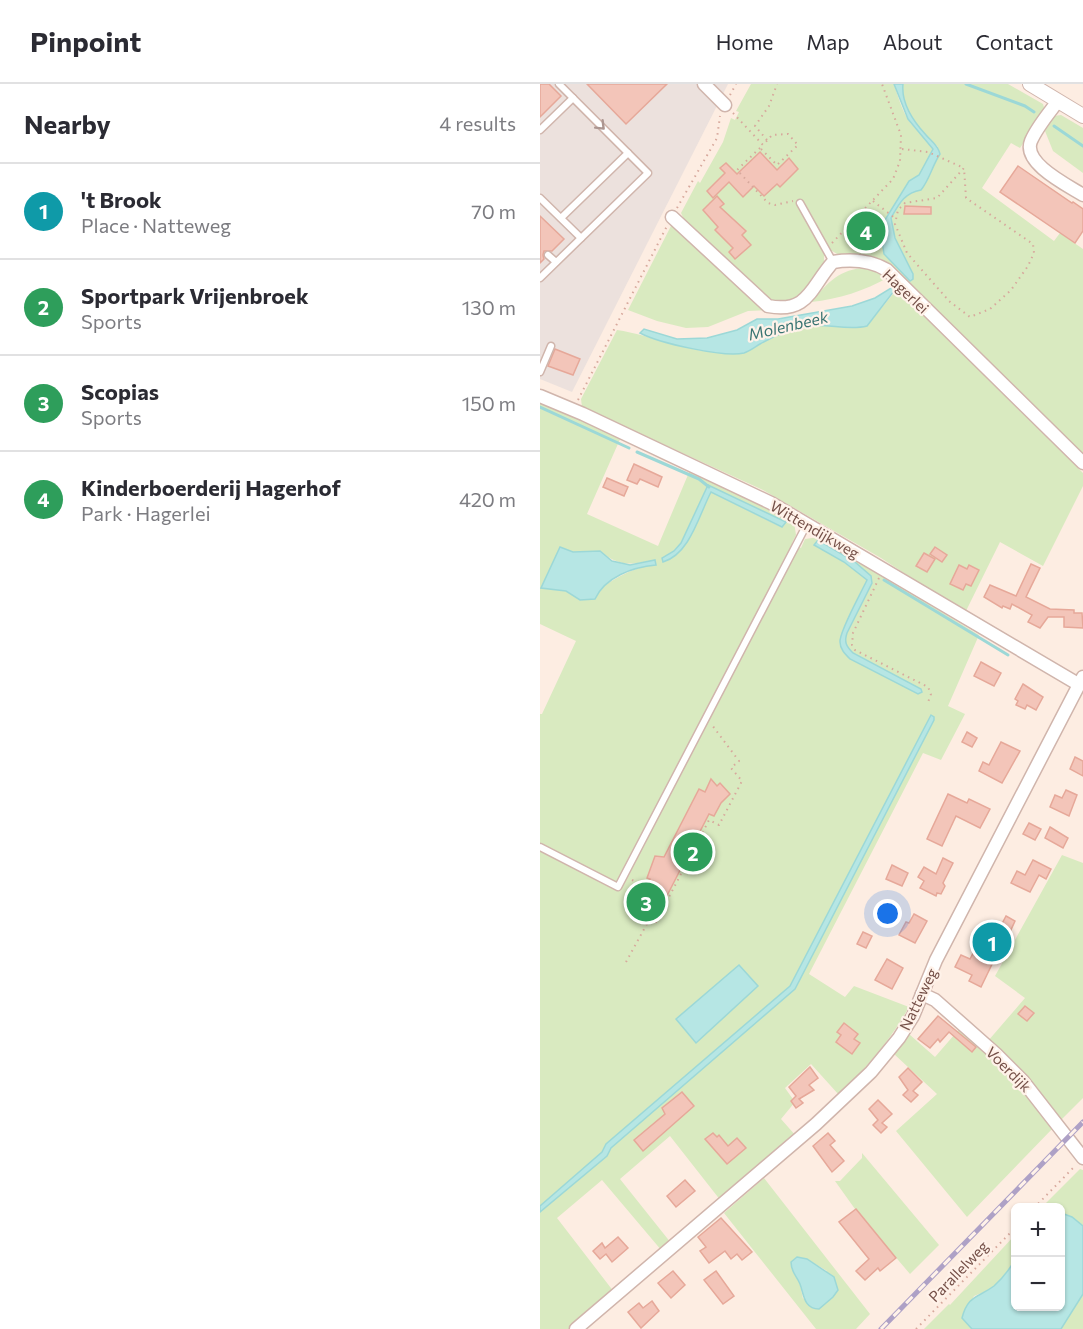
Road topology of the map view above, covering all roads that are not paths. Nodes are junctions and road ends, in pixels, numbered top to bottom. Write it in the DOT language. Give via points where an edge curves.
graph roads {
  1 [pos="560,84"];
  2 [pos="704,84"];
  3 [pos="1030,84"];
  4 [pos="573,98"];
  5 [pos="1058,100"];
  6 [pos="725,105"];
  7 [pos="1083,116"];
  8 [pos="540,130"];
  9 [pos="628,153"];
  10 [pos="1083,195"];
  11 [pos="540,198"];
  12 [pos="800,203"];
  13 [pos="672,217"];
  14 [pos="561,218"];
  15 [pos="581,238"];
  16 [pos="548,255"];
  17 [pos="556,262"];
  18 [pos="833,262"];
  19 [pos="540,278"];
  20 [pos="551,346"];
  21 [pos="540,372"];
  22 [pos="540,396"];
  23 [pos="1083,463"];
  24 [pos="807,524"];
  25 [pos="1081,680"];
  26 [pos="540,847"];
  27 [pos="922,994"];
  28 [pos="1083,1158"];
  29 [pos="576,1329"];
  1 -- 4 [label="lane"];
  2 -- 6 [label="street"];
  3 -- 5 [label="street"];
  4 -- 8 [label="lane"];
  4 -- 9 [label="lane, one-way"];
  5 -- 7 [label="street"];
  5 -- 10 [label="street" via="1031,142 1029,152 1034,162"];
  9 -- 14 [label="lane"];
  9 -- 15 [label="lane" via="648,173"];
  11 -- 14 [label="lane"];
  12 -- 18 [label="lane"];
  13 -- 18 [label="street" via="768,306 778,308 802,302"];
  14 -- 15 [label="lane"];
  15 -- 17 [label="lane"];
  16 -- 17 [label="lane"];
  17 -- 19 [label="lane"];
  18 -- 23 [label="street, Hagerlei" via="875,263 887,270"];
  20 -- 21 [label="lane"];
  22 -- 24 [label="street, Wittendijkweg" via="739,487"];
  24 -- 25 [label="street, Wittendijkweg"];
  24 -- 26 [label="lane" via="618,888"];
  25 -- 27 [label="street, Natteweg"];
  27 -- 28 [label="street, Voerdijk" via="935,1000 1023,1081"];
  27 -- 29 [label="street, Natteweg" via="899,1038 871,1072 816,1124"];
}
